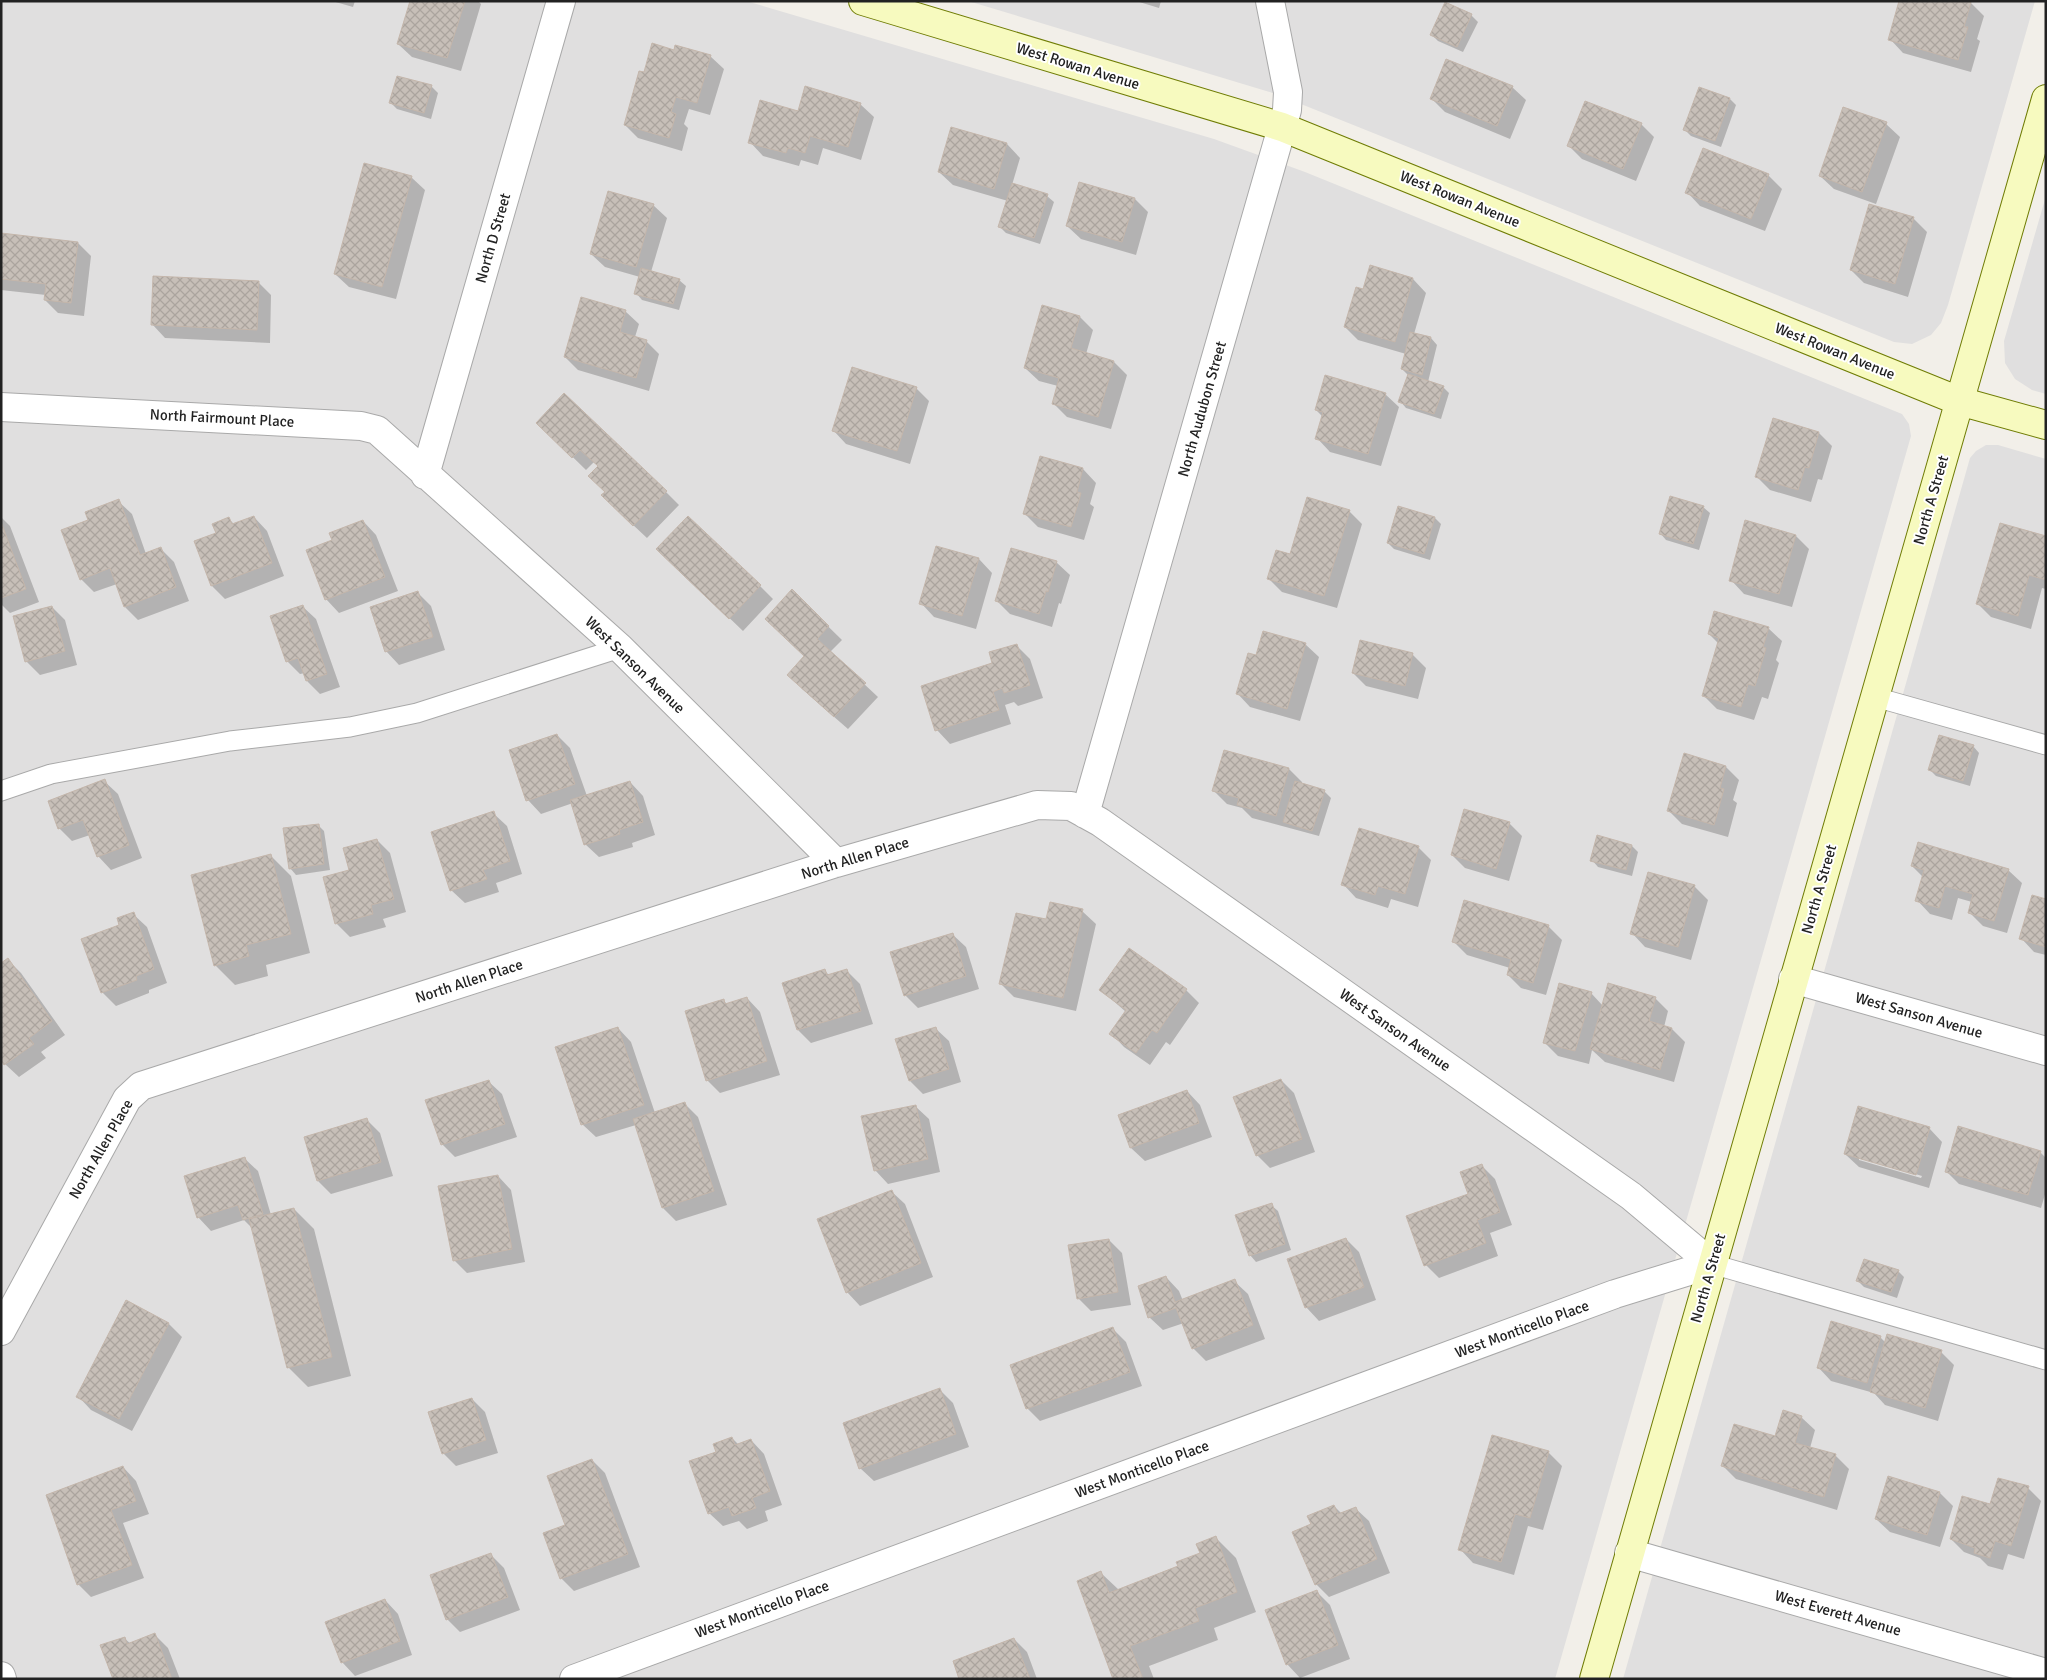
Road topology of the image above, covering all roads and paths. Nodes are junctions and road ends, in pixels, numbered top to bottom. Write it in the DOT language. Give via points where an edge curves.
graph roads {
  1 [pos="561,1"];
  2 [pos="864,1"];
  3 [pos="1270,1"];
  4 [pos="2046,100"];
  5 [pos="1282,128"];
  6 [pos="1959,401"];
  7 [pos="1,407"];
  8 [pos="2046,425"];
  9 [pos="425,475"];
  10 [pos="620,648"];
  11 [pos="1875,697"];
  12 [pos="2046,745"];
  13 [pos="1,791"];
  14 [pos="1078,810"];
  15 [pos="836,863"];
  16 [pos="1793,979"];
  17 [pos="2046,1051"];
  18 [pos="1712,1264"];
  19 [pos="1,1331"];
  20 [pos="2046,1360"];
  21 [pos="1629,1553"];
  22 [pos="2046,1672"];
  23 [pos="574,1679"];
  24 [pos="1594,1679"];
  1 -- 9 [label="street, North D Street"];
  2 -- 5 [label="street, West Rowan Avenue"];
  3 -- 5 [label="street, North Audubon Street" via="1288,92"];
  4 -- 6 [label="street, North A Street"];
  5 -- 6 [label="street, West Rowan Avenue"];
  5 -- 14 [label="street, North Audubon Street"];
  6 -- 8 [label="street, West Rowan Avenue"];
  6 -- 11 [label="street, North A Street"];
  7 -- 9 [label="street, North Fairmount Place" via="361,426 377,430"];
  9 -- 10 [label="street, West Sanson Avenue"];
  10 -- 13 [label="lane" via="416,713 350,727 230,740 51,774"];
  10 -- 15 [label="street, West Sanson Avenue"];
  11 -- 12 [label="lane"];
  11 -- 16 [label="street, North A Street"];
  14 -- 15 [label="street, North Allen Place" via="1037,805"];
  14 -- 18 [label="street, West Sanson Avenue" via="1100,822 1632,1196"];
  15 -- 19 [label="street, North Allen Place" via="141,1086 127,1099"];
  16 -- 17 [label="street, West Sanson Avenue"];
  16 -- 18 [label="street, North A Street"];
  18 -- 20 [label="lane"];
  18 -- 21 [label="street, North A Street"];
  18 -- 23 [label="street, West Monticello Place" via="1615,1294"];
  21 -- 22 [label="street, West Everett Avenue"];
  21 -- 24 [label="street, North A Street"];
}
